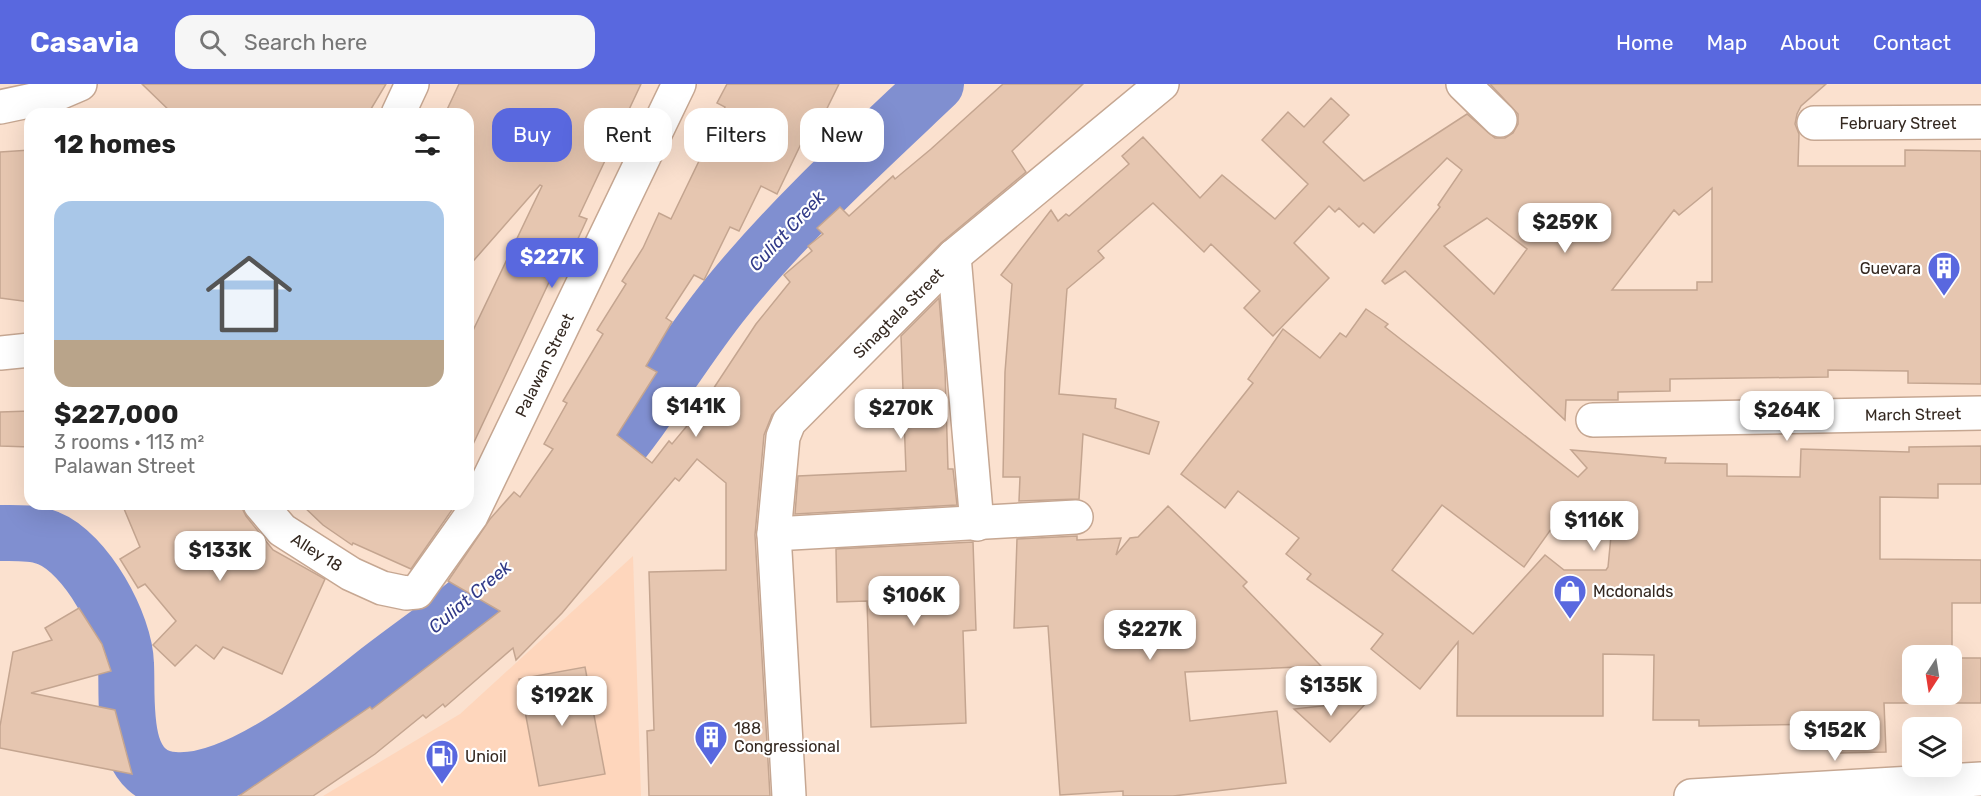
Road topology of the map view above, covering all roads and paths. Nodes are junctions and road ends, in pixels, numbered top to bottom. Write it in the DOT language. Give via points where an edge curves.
graph roads {
  1 [pos="80,84"];
  2 [pos="412,84"];
  3 [pos="679,84"];
  4 [pos="1162,84"];
  5 [pos="1463,84"];
  6 [pos="0,106"];
  7 [pos="401,108"];
  8 [pos="1500,120"];
  9 [pos="1981,122"];
  10 [pos="1814,123"];
  11 [pos="954,256"];
  12 [pos="24,351"];
  13 [pos="0,353"];
  14 [pos="1981,413"];
  15 [pos="1593,420"];
  16 [pos="265,510"];
  17 [pos="474,510"];
  18 [pos="474,510"];
  19 [pos="1076,517"];
  20 [pos="977,524"];
  21 [pos="774,534"];
  22 [pos="351,573"];
  23 [pos="1981,779"];
  24 [pos="789,796"];
  25 [pos="1691,796"];
  1 -- 6 [label="street" via="52,96"];
  2 -- 7 [label="street"];
  3 -- 17 [label="street, Palawan Street"];
  4 -- 11 [label="street, Sinagtala Street"];
  5 -- 8 [label="street"];
  9 -- 10 [label="street, February Street"];
  11 -- 20 [label="street"];
  11 -- 21 [label="street, Sinagtala Street" via="789,422 783,437"];
  12 -- 13 [label="street"];
  14 -- 15 [label="street, March Street"];
  16 -- 22 [label="street, Alley 18" via="282,530"];
  18 -- 22 [label="street, Palawan Street" via="417,592 382,588"];
  19 -- 20 [label="street"];
  20 -- 21 [label="street"];
  21 -- 24 [label="street, Sinagtala Street"];
  23 -- 25 [label="street"];
}
